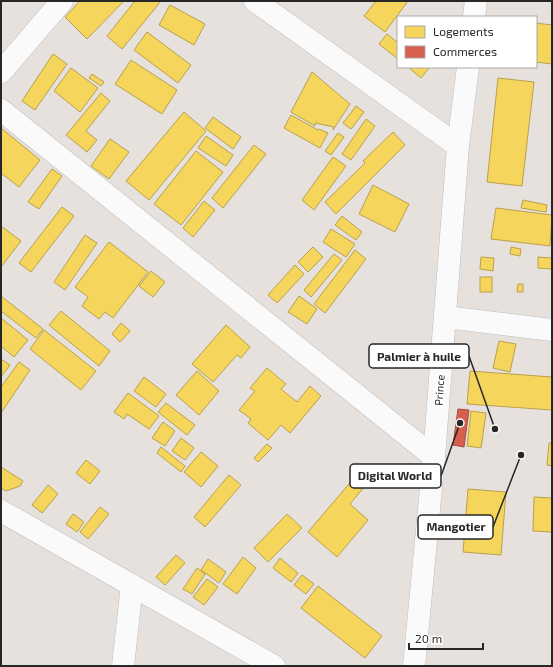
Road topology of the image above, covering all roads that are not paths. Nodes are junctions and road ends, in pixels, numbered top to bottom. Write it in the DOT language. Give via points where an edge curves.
graph roads {
  1 [pos="62,1"];
  2 [pos="255,1"];
  3 [pos="476,1"];
  4 [pos="474,16"];
  5 [pos="468,68"];
  6 [pos="1,72"];
  7 [pos="1,110"];
  8 [pos="458,146"];
  9 [pos="445,317"];
  10 [pos="552,330"];
  11 [pos="434,457"];
  12 [pos="1,510"];
  13 [pos="132,585"];
  14 [pos="123,666"];
  15 [pos="274,666"];
  16 [pos="414,666"];
  1 -- 6 [label="street"];
  2 -- 8 [label="street"];
  3 -- 4 [label="street"];
  5 -- 8 [label="street, Prince"];
  7 -- 11 [label="street"];
  8 -- 9 [label="street, Prince"];
  9 -- 10 [label="street"];
  9 -- 11 [label="street, Prince"];
  11 -- 16 [label="street, Prince"];
  12 -- 13 [label="street"];
  13 -- 14 [label="street"];
  13 -- 15 [label="street"];
}
